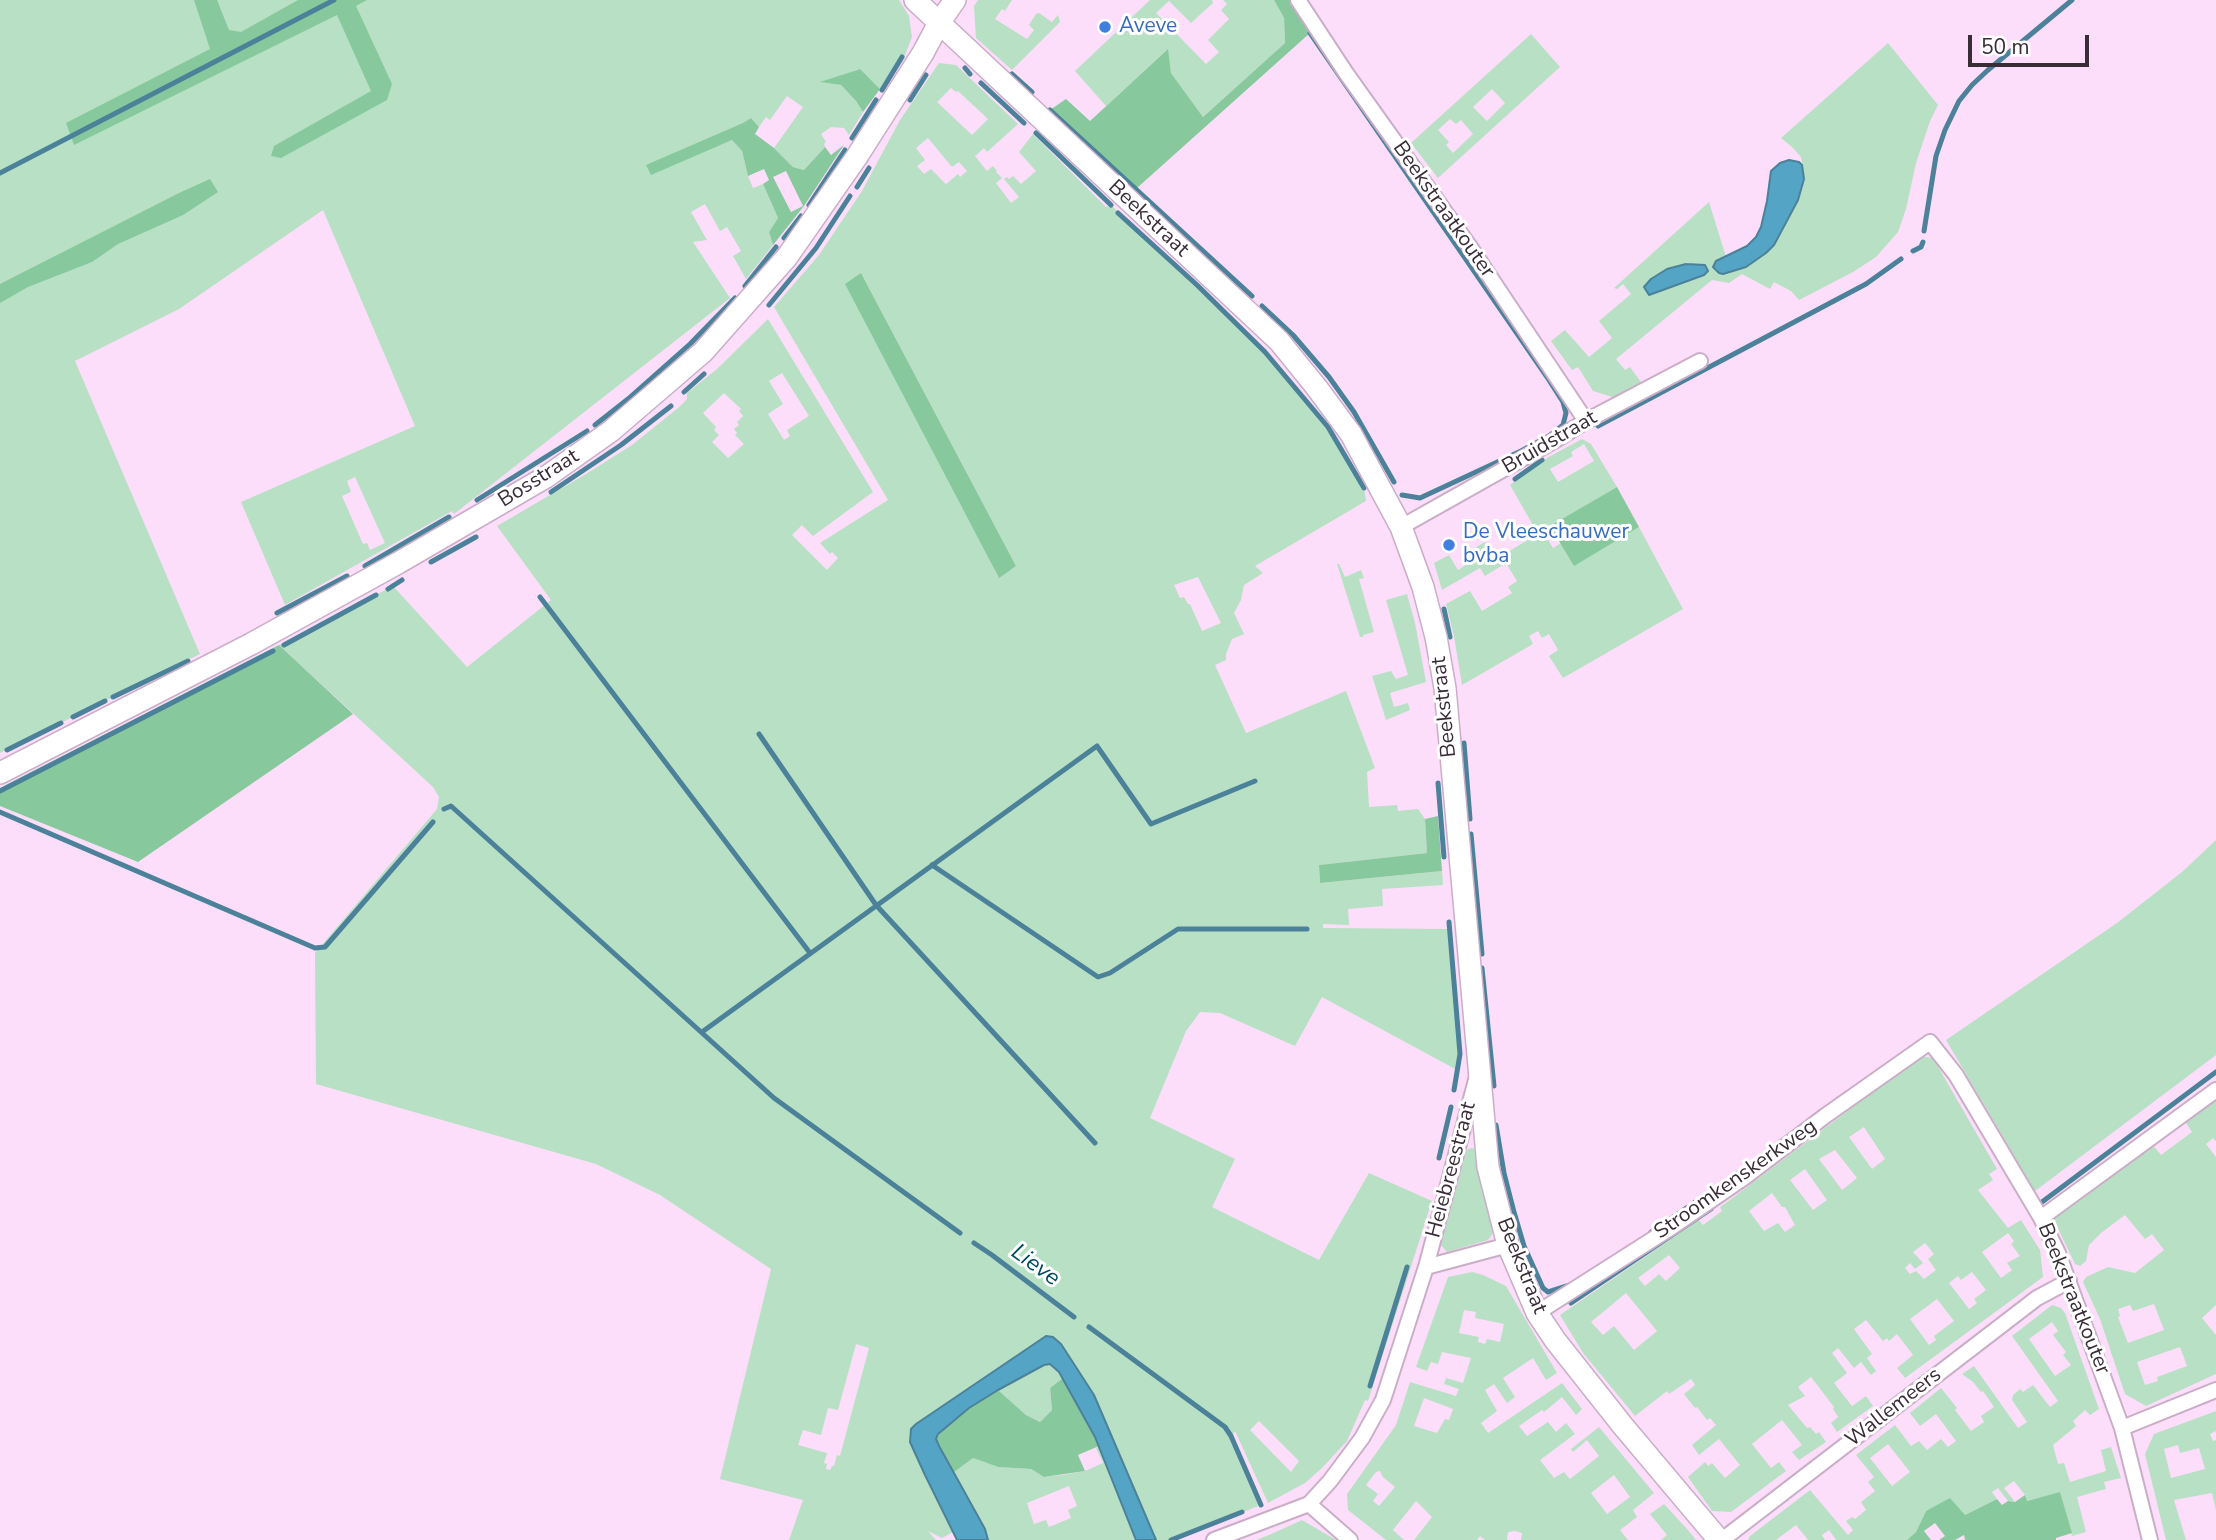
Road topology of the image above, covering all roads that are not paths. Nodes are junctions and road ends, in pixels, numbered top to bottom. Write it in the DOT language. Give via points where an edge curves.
graph roads {
  1 [pos="915,0"];
  2 [pos="955,0"];
  3 [pos="1298,0"];
  4 [pos="939,23"];
  5 [pos="1700,361"];
  6 [pos="1586,421"];
  7 [pos="1401,527"];
  8 [pos="0,773"];
  9 [pos="1930,1042"];
  10 [pos="1479,1072"];
  11 [pos="2216,1090"];
  12 [pos="2041,1218"];
  13 [pos="1508,1245"];
  14 [pos="1426,1267"];
  15 [pos="2069,1281"];
  16 [pos="1537,1313"];
  17 [pos="2216,1390"];
  18 [pos="2122,1428"];
  19 [pos="1309,1504"];
  20 [pos="1214,1540"];
  21 [pos="1350,1540"];
  22 [pos="1721,1540"];
  23 [pos="2150,1540"];
  1 -- 4 [label="street, Beekstraat"];
  2 -- 4 [label="street, Bosstraat"];
  3 -- 6 [label="street, Beekstraatkouter"];
  4 -- 7 [label="street, Beekstraat" via="1279,341 1351,434"];
  4 -- 8 [label="street, Bosstraat" via="788,257 704,352 611,431 546,477 398,562 251,644"];
  5 -- 6 [label="street, Bruidstraat"];
  6 -- 7 [label="street, Bruidstraat"];
  7 -- 10 [label="street, Beekstraat" via="1423,587 1445,688"];
  9 -- 12 [label="street, Beekstraatkouter" via="1956,1075"];
  9 -- 16 [label="street, Stroomkenskerkweg" via="1745,1177"];
  10 -- 13 [label="street, Beekstraat" via="1488,1167"];
  10 -- 14 [label="street, Heiebreestraat"];
  11 -- 12 [label="street"];
  12 -- 15 [label="street, Beekstraatkouter"];
  13 -- 14 [label="street, Heiebreestraat"];
  13 -- 16 [label="street, Beekstraat"];
  14 -- 19 [label="street, Heiebreestraat" via="1383,1400 1362,1438"];
  15 -- 18 [label="street, Beekstraatkouter"];
  15 -- 22 [label="street, Wallemeers" via="2037,1298"];
  16 -- 22 [label="street, Beekstraat" via="1576,1368"];
  17 -- 18 [label="street"];
  18 -- 23 [label="street, Beekstraatkouter"];
  19 -- 20 [label="street, Heiebreestraat"];
  19 -- 21 [label="street"];
}
